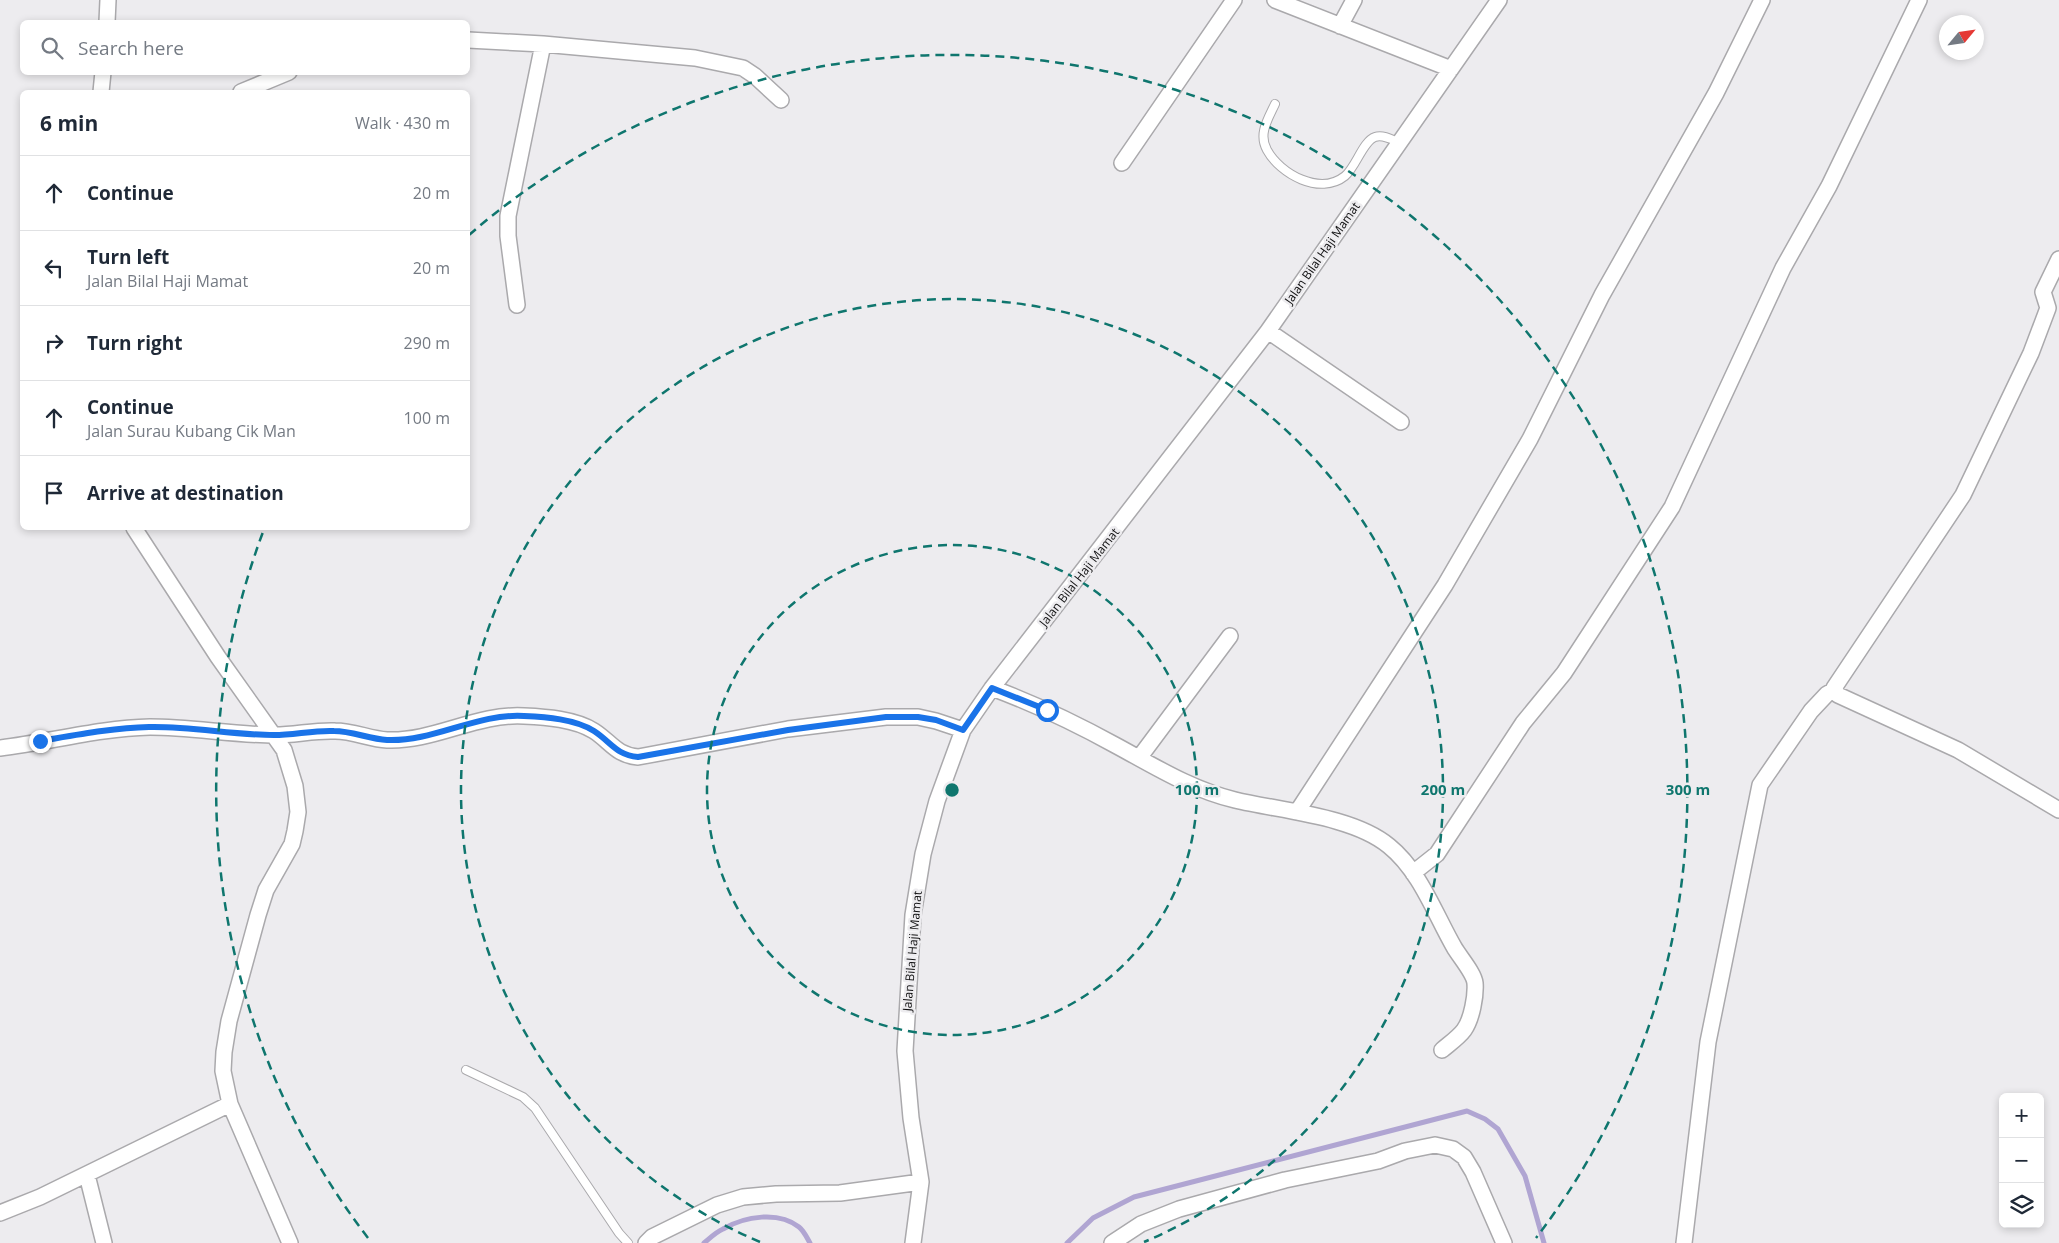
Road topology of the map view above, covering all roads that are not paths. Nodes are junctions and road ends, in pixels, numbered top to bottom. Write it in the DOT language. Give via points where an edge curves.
graph roads {
  1 [pos="108,0"];
  2 [pos="1234,0"];
  3 [pos="1275,0"];
  4 [pos="1354,0"];
  5 [pos="1499,0"];
  6 [pos="1762,0"];
  7 [pos="1918,0"];
  8 [pos="107,20"];
  9 [pos="1340,26"];
  10 [pos="470,40"];
  11 [pos="543,44"];
  12 [pos="1451,69"];
  13 [pos="103,75"];
  14 [pos="282,75"];
  15 [pos="101,90"];
  16 [pos="246,90"];
  17 [pos="782,100"];
  18 [pos="1276,104"];
  19 [pos="1400,143"];
  20 [pos="1122,163"];
  21 [pos="2059,259"];
  22 [pos="517,305"];
  23 [pos="2053,305"];
  24 [pos="1268,331"];
  25 [pos="1401,422"];
  26 [pos="135,530"];
  27 [pos="1230,636"];
  28 [pos="992,688"];
  29 [pos="1834,690"];
  30 [pos="963,730"];
  31 [pos="274,735"];
  32 [pos="0,748"];
  33 [pos="1139,758"];
  34 [pos="2059,810"];
  35 [pos="1297,812"];
  36 [pos="1413,873"];
  37 [pos="1442,1050"];
  38 [pos="466,1070"];
  39 [pos="230,1104"];
  40 [pos="87,1175"];
  41 [pos="921,1182"];
  42 [pos="0,1213"];
  43 [pos="104,1243"];
  44 [pos="290,1243"];
  45 [pos="628,1243"];
  46 [pos="646,1243"];
  47 [pos="913,1243"];
  48 [pos="1112,1243"];
  49 [pos="1504,1243"];
  50 [pos="1684,1243"];
  1 -- 8 [label="street"];
  2 -- 20 [label="street"];
  3 -- 9 [label="street"];
  4 -- 9 [label="street"];
  5 -- 12 [label="street, Jalan Bilal Haji Mamat"];
  6 -- 35 [label="street" via="1716,93 1602,295 1530,439 1444,584"];
  7 -- 36 [label="street" via="1829,186 1783,268 1672,507 1564,673 1513,738 1437,854"];
  9 -- 12 [label="street"];
  10 -- 11 [label="street"];
  11 -- 17 [label="street" via="695,58 743,68"];
  11 -- 22 [label="street" via="508,216"];
  12 -- 19 [label="street, Jalan Bilal Haji Mamat"];
  13 -- 15 [label="street"];
  14 -- 16 [label="street"];
  18 -- 19 [label="lane" via="1265,126 1266,148 1279,167 1311,182 1334,182 1344,176 1369,140 1375,137 1382,136"];
  19 -- 24 [label="street, Jalan Bilal Haji Mamat"];
  21 -- 23 [label="street" via="2043,292"];
  23 -- 29 [label="street" via="1963,495"];
  24 -- 25 [label="street"];
  24 -- 28 [label="street, Jalan Bilal Haji Mamat"];
  26 -- 31 [label="street" via="218,657"];
  27 -- 33 [label="street"];
  28 -- 30 [label="street, Jalan Bilal Haji Mamat"];
  28 -- 33 [label="street" via="1075,723"];
  29 -- 34 [label="street" via="1838,696 1958,750"];
  29 -- 50 [label="street" via="1810,711 1760,785 1708,1042"];
  30 -- 31 [label="street" via="936,720 886,717 788,730 638,757 620,753 594,731 578,724 523,716 492,718 410,739 386,740 335,730"];
  30 -- 41 [label="street, Jalan Bilal Haji Mamat" via="936,801 913,915 905,1051"];
  31 -- 32 [label="street" via="149,727"];
  31 -- 39 [label="street" via="290,764 298,812 292,844 264,898 230,1021 223,1072"];
  33 -- 35 [label="street" via="1204,791"];
  35 -- 36 [label="street" via="1361,829 1390,846"];
  36 -- 37 [label="street" via="1475,980 1475,1000 1465,1029"];
  38 -- 45 [label="lane" via="523,1097 534,1108"];
  39 -- 40 [label="street"];
  39 -- 44 [label="street"];
  40 -- 42 [label="street"];
  40 -- 43 [label="street"];
  41 -- 46 [label="street" via="840,1193 743,1197 716,1205"];
  41 -- 47 [label="street, Jalan Bilal Haji Mamat"];
  48 -- 49 [label="street" via="1141,1224 1179,1209 1435,1145 1453,1149 1464,1157"];
}
